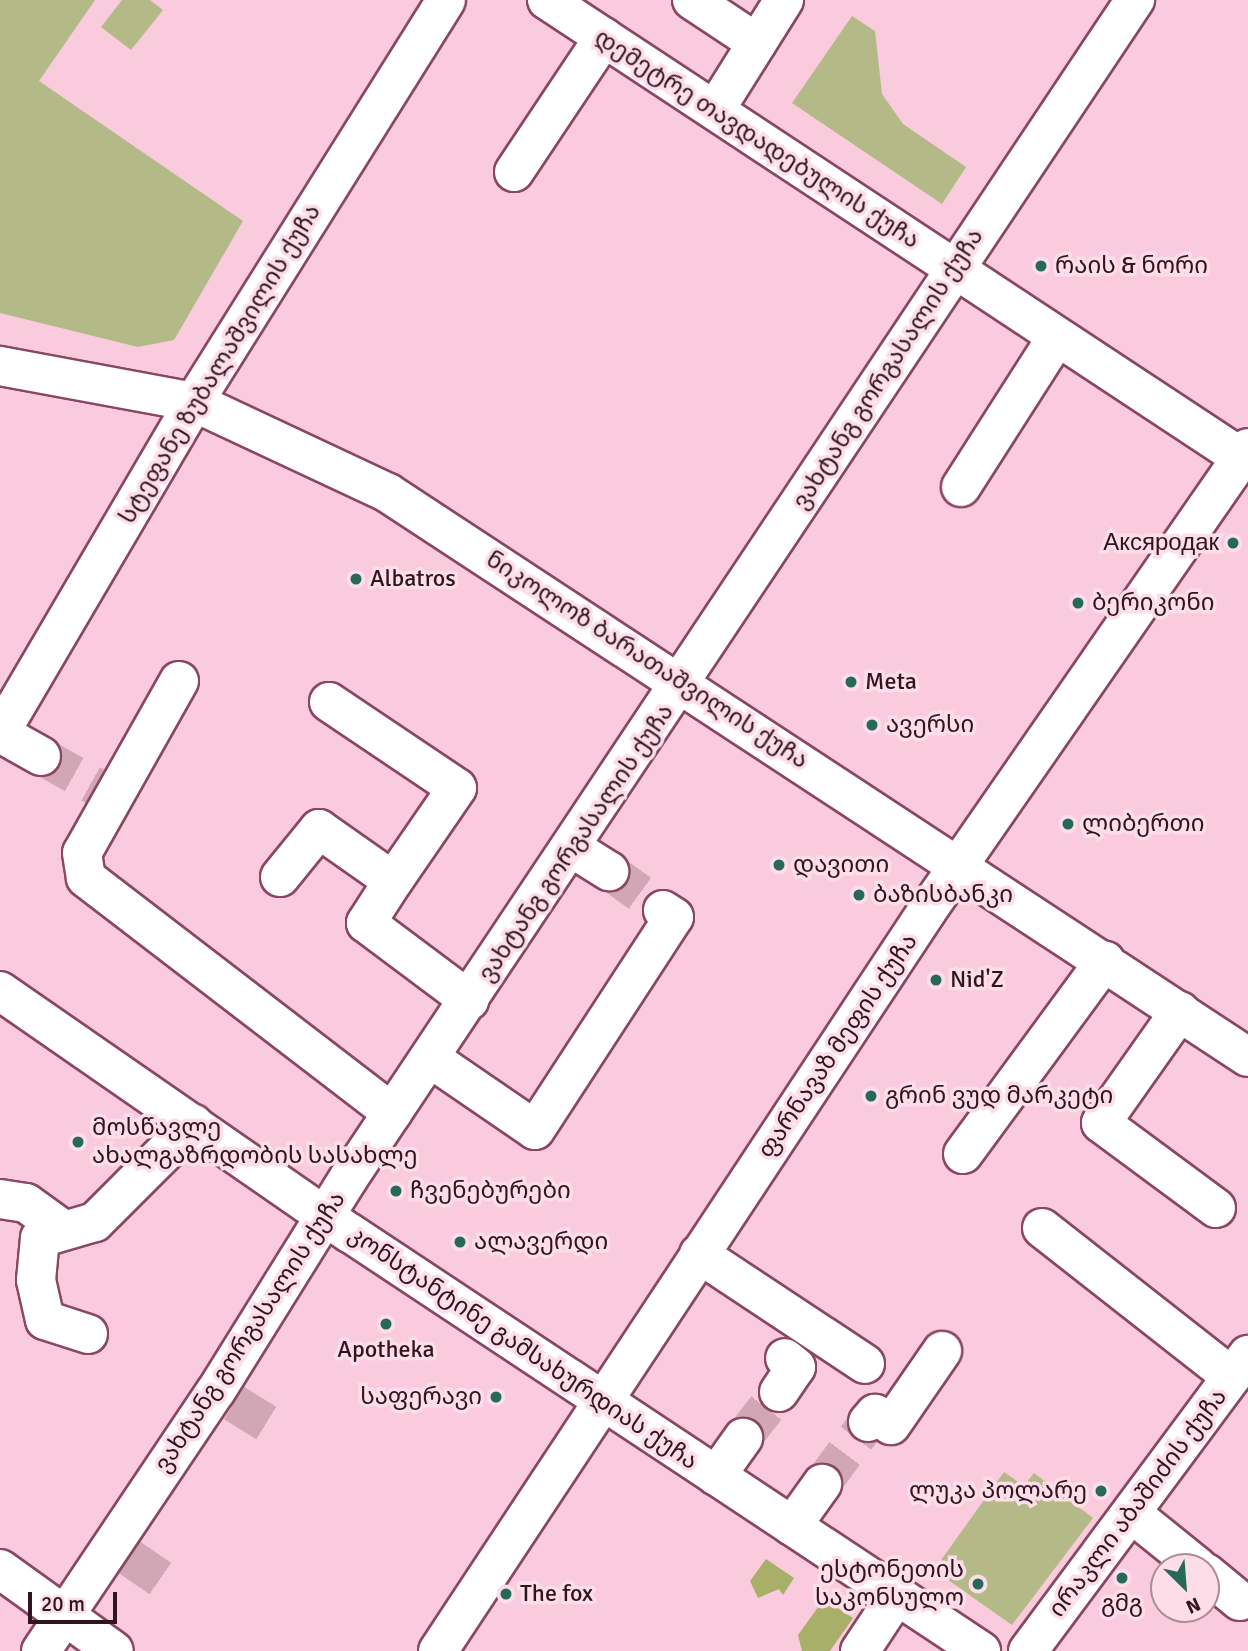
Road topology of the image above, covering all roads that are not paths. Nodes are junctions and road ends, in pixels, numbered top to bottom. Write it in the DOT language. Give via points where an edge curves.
graph roads {
  1 [pos="446,0"];
  2 [pos="547,0"];
  3 [pos="692,0"];
  4 [pos="784,0"];
  5 [pos="1135,0"];
  6 [pos="604,37"];
  7 [pos="757,43"];
  8 [pos="715,110"];
  9 [pos="514,172"];
  10 [pos="955,268"];
  11 [pos="1057,337"];
  12 [pos="0,366"];
  13 [pos="194,402"];
  14 [pos="1246,456"];
  15 [pos="961,487"];
  16 [pos="179,681"];
  17 [pos="684,681"];
  18 [pos="329,702"];
  19 [pos="0,733"];
  20 [pos="41,756"];
  21 [pos="572,848"];
  22 [pos="960,864"];
  23 [pos="609,871"];
  24 [pos="280,877"];
  25 [pos="393,881"];
  26 [pos="663,910"];
  27 [pos="1105,961"];
  28 [pos="0,991"];
  29 [pos="469,1000"];
  30 [pos="1180,1011"];
  31 [pos="1248,1057"];
  32 [pos="429,1058"];
  33 [pos="392,1113"];
  34 [pos="193,1124"];
  35 [pos="963,1154"];
  36 [pos="0,1199"];
  37 [pos="1216,1208"];
  38 [pos="326,1216"];
  39 [pos="1042,1228"];
  40 [pos="62,1229"];
  41 [pos="699,1254"];
  42 [pos="88,1334"];
  43 [pos="942,1351"];
  44 [pos="865,1364"];
  45 [pos="1240,1366"];
  46 [pos="600,1400"];
  47 [pos="868,1422"];
  48 [pos="743,1438"];
  49 [pos="716,1476"];
  50 [pos="822,1484"];
  51 [pos="1131,1513"];
  52 [pos="792,1526"];
  53 [pos="1181,1553"];
  54 [pos="0,1569"];
  55 [pos="1220,1585"];
  56 [pos="897,1595"];
  57 [pos="1240,1601"];
  58 [pos="63,1614"];
  59 [pos="41,1651"];
  60 [pos="114,1651"];
  61 [pos="438,1651"];
  62 [pos="860,1651"];
  63 [pos="981,1651"];
  64 [pos="1028,1651"];
  1 -- 13 [label="street, სტეფანე ზუბალაშვილის ქუჩა"];
  2 -- 6 [label="street, დემეტრე თავდადებულის ქუჩა"];
  3 -- 7 [label="street"];
  4 -- 7 [label="street"];
  5 -- 10 [label="street, ვახტანგ გორგასალის ქუჩა"];
  6 -- 8 [label="street, დემეტრე თავდადებულის ქუჩა"];
  6 -- 9 [label="street"];
  7 -- 8 [label="street"];
  8 -- 10 [label="street, დემეტრე თავდადებულის ქუჩა"];
  10 -- 11 [label="street, დემეტრე თავდადებულის ქუჩა"];
  10 -- 17 [label="street, ვახტანგ გორგასალის ქუჩა"];
  11 -- 14 [label="street, დემეტრე თავდადებულის ქუჩა"];
  11 -- 15 [label="street"];
  12 -- 13 [label="street, ნიკოლოზ ბარათაშვილის ქუჩა"];
  13 -- 17 [label="street, ნიკოლოზ ბარათაშვილის ქუჩა" via="388,493"];
  13 -- 19 [label="street, სტეფანე ზუბალაშვილის ქუჩა"];
  14 -- 22 [label="street, ფარნავაზ მეფის ქუჩა"];
  16 -- 33 [label="street" via="110,795 82,853 86,878"];
  17 -- 21 [label="street, ვახტანგ გორგასალის ქუჩა"];
  17 -- 22 [label="street, ნიკოლოზ ბარათაშვილის ქუჩა"];
  18 -- 25 [label="street" via="457,788"];
  19 -- 20 [label="street"];
  21 -- 23 [label="street"];
  21 -- 29 [label="street, ვახტანგ გორგასალის ქუჩა"];
  22 -- 27 [label="street, ნიკოლოზ ბარათაშვილის ქუჩა"];
  22 -- 41 [label="street, ფარნავაზ მეფის ქუჩა"];
  24 -- 25 [label="street" via="319,830"];
  25 -- 29 [label="street" via="366,923"];
  26 -- 32 [label="street" via="674,917 535,1130"];
  27 -- 30 [label="street, ნიკოლოზ ბარათაშვილის ქუჩა"];
  27 -- 35 [label="street"];
  28 -- 34 [label="street, კონსტანტინე გამსახურდიას ქუჩა"];
  29 -- 32 [label="street, ვახტანგ გორგასალის ქუჩა"];
  30 -- 31 [label="street, ნიკოლოზ ბარათაშვილის ქუჩა"];
  30 -- 37 [label="street" via="1101,1123"];
  32 -- 33 [label="street, ვახტანგ გორგასალის ქუჩა"];
  33 -- 38 [label="street, ვახტანგ გორგასალის ქუჩა"];
  34 -- 38 [label="street, კონსტანტინე გამსახურდიას ქუჩა"];
  34 -- 40 [label="street" via="95,1222"];
  36 -- 40 [label="street" via="26,1203"];
  38 -- 46 [label="street, კონსტანტინე გამსახურდიას ქუჩა"];
  38 -- 58 [label="street, ვახტანგ გორგასალის ქუჩა" via="225,1397 120,1551"];
  39 -- 45 [label="street"];
  40 -- 42 [label="street" via="40,1238 36,1280 45,1320"];
  41 -- 44 [label="street"];
  41 -- 46 [label="street, ფარნავაზ მეფის ქუჩა"];
  43 -- 47 [label="street" via="891,1425 875,1414"];
  45 -- 51 [label="street, ირაკლი აბაშიძის ქუჩა"];
  46 -- 49 [label="street, კონსტანტინე გამსახურდიას ქუჩა"];
  46 -- 61 [label="street, ფარნავაზ მეფის ქუჩა"];
  48 -- 49 [label="street"];
  49 -- 52 [label="street, კონსტანტინე გამსახურდიას ქუჩა"];
  50 -- 52 [label="street"];
  51 -- 53 [label="street"];
  51 -- 64 [label="street, ირაკლი აბაშიძის ქუჩა"];
  52 -- 56 [label="street, კონსტანტინე გამსახურდიას ქუჩა"];
  54 -- 58 [label="street"];
  55 -- 57 [label="street"];
  56 -- 62 [label="street"];
  56 -- 63 [label="street, კონსტანტინე გამსახურდიას ქუჩა"];
  58 -- 59 [label="street, ვახტანგ გორგასალის ქუჩა"];
  58 -- 60 [label="street"];
}
